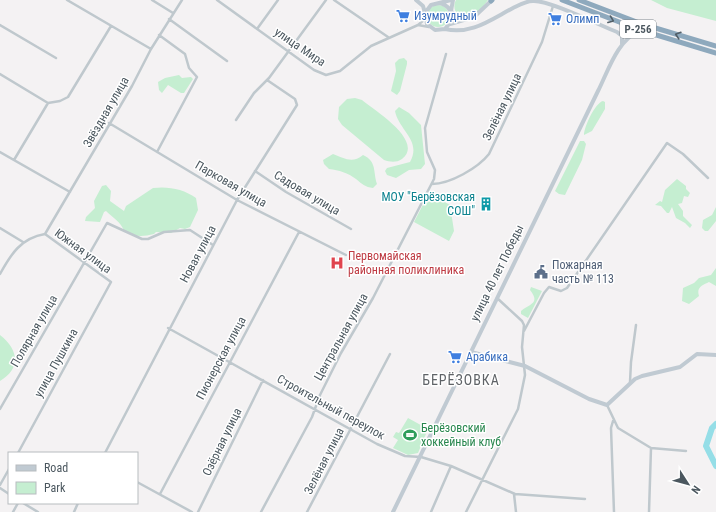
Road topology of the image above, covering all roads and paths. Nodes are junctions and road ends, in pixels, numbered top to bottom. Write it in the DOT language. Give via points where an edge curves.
graph roads {
  1 [pos="67,0"];
  2 [pos="152,0"];
  3 [pos="182,0"];
  4 [pos="217,0"];
  5 [pos="278,0"];
  6 [pos="326,0"];
  7 [pos="334,0"];
  8 [pos="416,0"];
  9 [pos="452,0"];
  10 [pos="492,0"];
  11 [pos="562,0"];
  12 [pos="580,0"];
  13 [pos="440,3"];
  14 [pos="421,4"];
  15 [pos="431,5"];
  16 [pos="553,6"];
  17 [pos="451,11"];
  18 [pos="173,13"];
  19 [pos="425,13"];
  20 [pos="170,19"];
  21 [pos="425,19"];
  22 [pos="464,20"];
  23 [pos="450,24"];
  24 [pos="0,25"];
  25 [pos="418,25"];
  26 [pos="111,26"];
  27 [pos="430,28"];
  28 [pos="257,29"];
  29 [pos="444,29"];
  30 [pos="640,30"];
  31 [pos="160,35"];
  32 [pos="388,38"];
  33 [pos="622,45"];
  34 [pos="716,46"];
  35 [pos="151,49"];
  36 [pos="289,52"];
  37 [pos="716,53"];
  38 [pos="446,54"];
  39 [pos="56,58"];
  40 [pos="227,61"];
  41 [pos="0,74"];
  42 [pos="267,80"];
  43 [pos="48,103"];
  44 [pos="236,120"];
  45 [pos="109,123"];
  46 [pos="0,152"];
  47 [pos="157,152"];
  48 [pos="14,160"];
  49 [pos="255,171"];
  50 [pos="708,178"];
  51 [pos="432,184"];
  52 [pos="70,192"];
  53 [pos="237,200"];
  54 [pos="0,228"];
  55 [pos="350,229"];
  56 [pos="299,232"];
  57 [pos="45,234"];
  58 [pos="23,242"];
  59 [pos="213,245"];
  60 [pos="346,255"];
  61 [pos="83,263"];
  62 [pos="1,270"];
  63 [pos="0,274"];
  64 [pos="111,282"];
  65 [pos="497,297"];
  66 [pos="636,325"];
  67 [pos="168,328"];
  68 [pos="524,331"];
  69 [pos="471,352"];
  70 [pos="390,354"];
  71 [pos="716,355"];
  72 [pos="229,362"];
  73 [pos="525,366"];
  74 [pos="263,380"];
  75 [pos="630,383"];
  76 [pos="607,405"];
  77 [pos="0,409"];
  78 [pos="315,410"];
  79 [pos="613,421"];
  80 [pos="350,429"];
  81 [pos="651,448"];
  82 [pos="686,451"];
  83 [pos="19,452"];
  84 [pos="106,452"];
  85 [pos="421,456"];
  86 [pos="450,466"];
  87 [pos="8,471"];
  88 [pos="482,479"];
  89 [pos="138,483"];
  90 [pos="0,487"];
  91 [pos="8,493"];
  92 [pos="160,494"];
  93 [pos="514,494"];
  94 [pos="586,500"];
  95 [pos="26,504"];
  96 [pos="38,512"];
  97 [pos="192,512"];
  98 [pos="198,512"];
  99 [pos="261,512"];
  100 [pos="307,512"];
  101 [pos="393,512"];
  102 [pos="431,512"];
  103 [pos="466,512"];
  104 [pos="516,512"];
  105 [pos="614,512"];
  106 [pos="649,512"];
  1 -- 26 [label="street"];
  2 -- 18 [label="street"];
  3 -- 18 [label="street, Звёздная улица"];
  4 -- 28 [label="street, улица Мира"];
  5 -- 28 [label="street"];
  6 -- 36 [label="street"];
  7 -- 32 [label="street"];
  8 -- 14 [label="street"];
  9 -- 13 [label="street"];
  9 -- 17 [label="street"];
  10 -- 22 [label="street" via="474,18"];
  11 -- 30 [label="highway, Р-256, one-way"];
  34 -- 12 [label="highway, Р-256, one-way" via="642,24"];
  13 -- 15 [label="street"];
  13 -- 17 [label="street"];
  14 -- 15 [label="street"];
  14 -- 19 [label="street"];
  15 -- 19 [label="street"];
  16 -- 29 [label="street" via="538,1 527,2 471,29"];
  16 -- 33 [label="street" via="617,32 622,36"];
  16 -- 51 [label="street, Зелёная улица" via="542,42 489,154 469,171"];
  17 -- 22 [label="street"];
  17 -- 23 [label="street"];
  18 -- 20 [label="street, Звёздная улица"];
  19 -- 21 [label="street"];
  20 -- 31 [label="street, Звёздная улица"];
  20 -- 40 [label="street"];
  21 -- 25 [label="street, улица Мира"];
  21 -- 27 [label="street"];
  22 -- 23 [label="street"];
  23 -- 29 [label="street"];
  24 -- 39 [label="street"];
  25 -- 27 [label="street"];
  25 -- 32 [label="street, улица Мира"];
  26 -- 35 [label="street"];
  26 -- 43 [label="street" via="68,97"];
  27 -- 29 [label="street"];
  28 -- 36 [label="street, улица Мира"];
  30 -- 33 [label="street" via="627,38"];
  30 -- 37 [label="highway, Р-256"];
  31 -- 35 [label="street, Звёздная улица"];
  31 -- 47 [label="street" via="185,54 189,68 197,77"];
  32 -- 36 [label="street, улица Мира" via="366,49 340,71 331,74 318,72"];
  33 -- 65 [label="street, улица 40 лет Победы"];
  35 -- 45 [label="street, Звёздная улица"];
  36 -- 42 [label="street"];
  38 -- 51 [label="street, Центральная улица" via="425,128 427,152 435,170"];
  41 -- 43 [label="street"];
  42 -- 44 [label="street" via="254,93"];
  42 -- 49 [label="street, Новая улица" via="295,99 297,105"];
  43 -- 48 [label="street"];
  45 -- 47 [label="street, Парковая улица"];
  45 -- 52 [label="street, Звёздная улица"];
  46 -- 48 [label="street"];
  47 -- 53 [label="street, Парковая улица"];
  48 -- 52 [label="street"];
  49 -- 53 [label="street, Новая улица"];
  49 -- 55 [label="street, Садовая улица"];
  50 -- 68 [label="street" via="683,154 667,143 567,288 562,291 549,287 547,289"];
  51 -- 78 [label="street, Центральная улица" via="373,298 337,360"];
  52 -- 57 [label="street, Звёздная улица"];
  53 -- 56 [label="street, Парковая улица"];
  53 -- 59 [label="street, Новая улица"];
  54 -- 58 [label="street"];
  56 -- 60 [label="street, Парковая улица"];
  56 -- 72 [label="street, Пионерская улица"];
  57 -- 58 [label="street"];
  57 -- 61 [label="street, Южная улица"];
  58 -- 62 [label="street"];
  59 -- 61 [label="street, Полярная улица" via="190,230 164,232 148,240 107,223"];
  59 -- 67 [label="street, Новая улица"];
  61 -- 64 [label="street, Южная улица"];
  61 -- 77 [label="street, Полярная улица"];
  62 -- 63 [label="street"];
  64 -- 83 [label="street, улица Пушкина"];
  65 -- 68 [label="street" via="522,321"];
  65 -- 69 [label="street, улица 40 лет Победы"];
  66 -- 75 [label="street"];
  67 -- 72 [label="street, Строительный переулок"];
  67 -- 84 [label="street, Новая улица"];
  68 -- 73 [label="street" via="522,347"];
  69 -- 73 [label="street"];
  69 -- 85 [label="street, улица 40 лет Победы"];
  70 -- 80 [label="street, Зелёная улица"];
  71 -- 75 [label="street" via="697,354 680,367 642,376"];
  72 -- 74 [label="street, Строительный переулок"];
  72 -- 92 [label="street, Пионерская улица"];
  73 -- 76 [label="street" via="589,399"];
  73 -- 88 [label="street" via="524,387 518,409"];
  74 -- 78 [label="street, Строительный переулок"];
  74 -- 98 [label="street, Озёрная улица"];
  75 -- 76 [label="street"];
  76 -- 79 [label="street"];
  78 -- 80 [label="street, Строительный переулок"];
  78 -- 99 [label="street, Центральная улица"];
  79 -- 81 [label="street" via="618,428"];
  79 -- 105 [label="street" via="611,428"];
  80 -- 85 [label="street, Строительный переулок" via="398,453 410,457"];
  80 -- 100 [label="street, Зелёная улица"];
  81 -- 82 [label="street"];
  81 -- 106 [label="street"];
  85 -- 86 [label="street, Строительный переулок"];
  85 -- 101 [label="street, улица 40 лет Победы"];
  86 -- 88 [label="street, Строительный переулок"];
  86 -- 102 [label="street"];
  87 -- 90 [label="street"];
  88 -- 93 [label="street, Строительный переулок"];
  88 -- 103 [label="street"];
  89 -- 92 [label="street"];
  90 -- 91 [label="street"];
  92 -- 97 [label="street"];
  93 -- 94 [label="street, Строительный переулок"];
  93 -- 104 [label="street"];
  95 -- 96 [label="street"];
}
